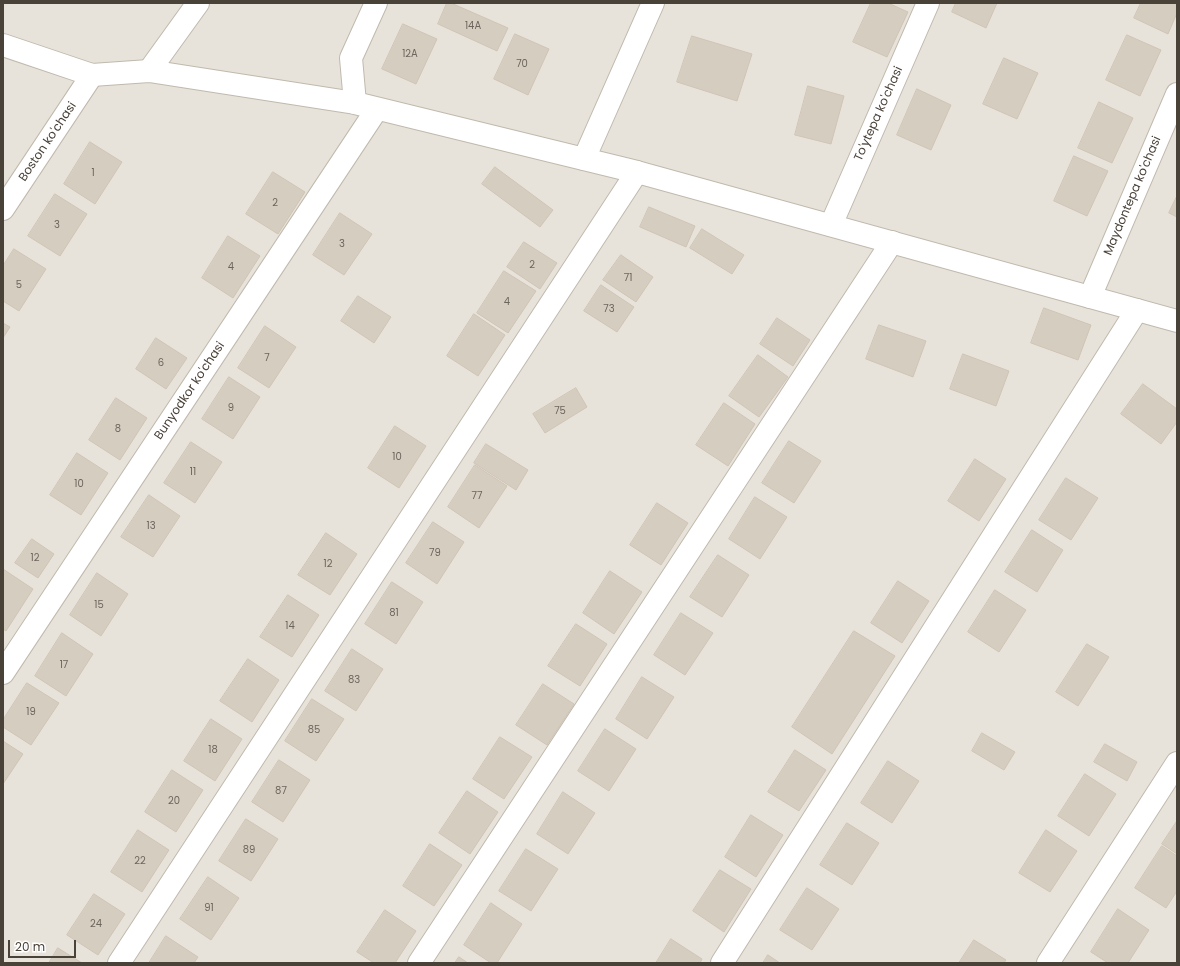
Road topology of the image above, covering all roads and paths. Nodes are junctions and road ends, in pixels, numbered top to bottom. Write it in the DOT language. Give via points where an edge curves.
graph roads {
  1 [pos="198,3"];
  2 [pos="376,3"];
  3 [pos="653,3"];
  4 [pos="928,3"];
  5 [pos="3,45"];
  6 [pos="149,70"];
  7 [pos="92,75"];
  8 [pos="1177,94"];
  9 [pos="355,103"];
  10 [pos="378,109"];
  11 [pos="584,159"];
  12 [pos="637,172"];
  13 [pos="3,209"];
  14 [pos="831,225"];
  15 [pos="892,242"];
  16 [pos="1090,297"];
  17 [pos="1137,310"];
  18 [pos="1177,321"];
  19 [pos="3,673"];
  20 [pos="1177,764"];
  21 [pos="119,963"];
  22 [pos="419,963"];
  23 [pos="722,963"];
  24 [pos="1048,963"];
  1 -- 6 [label="street"];
  2 -- 9 [label="street" via="351,58"];
  3 -- 11 [label="street"];
  4 -- 14 [label="street, To'ytepa ko'chasi"];
  5 -- 7 [label="street"];
  6 -- 7 [label="street"];
  6 -- 9 [label="street"];
  7 -- 13 [label="street, Boston ko'chasi"];
  8 -- 16 [label="street, Maydontepa ko'chasi"];
  9 -- 10 [label="street"];
  10 -- 11 [label="street"];
  10 -- 19 [label="street, Bunyodkor ko'chasi"];
  11 -- 12 [label="street"];
  12 -- 14 [label="street"];
  12 -- 21 [label="street"];
  14 -- 15 [label="street"];
  15 -- 16 [label="street"];
  15 -- 22 [label="street"];
  16 -- 17 [label="street"];
  17 -- 18 [label="street"];
  17 -- 23 [label="street"];
  20 -- 24 [label="street"];
}
